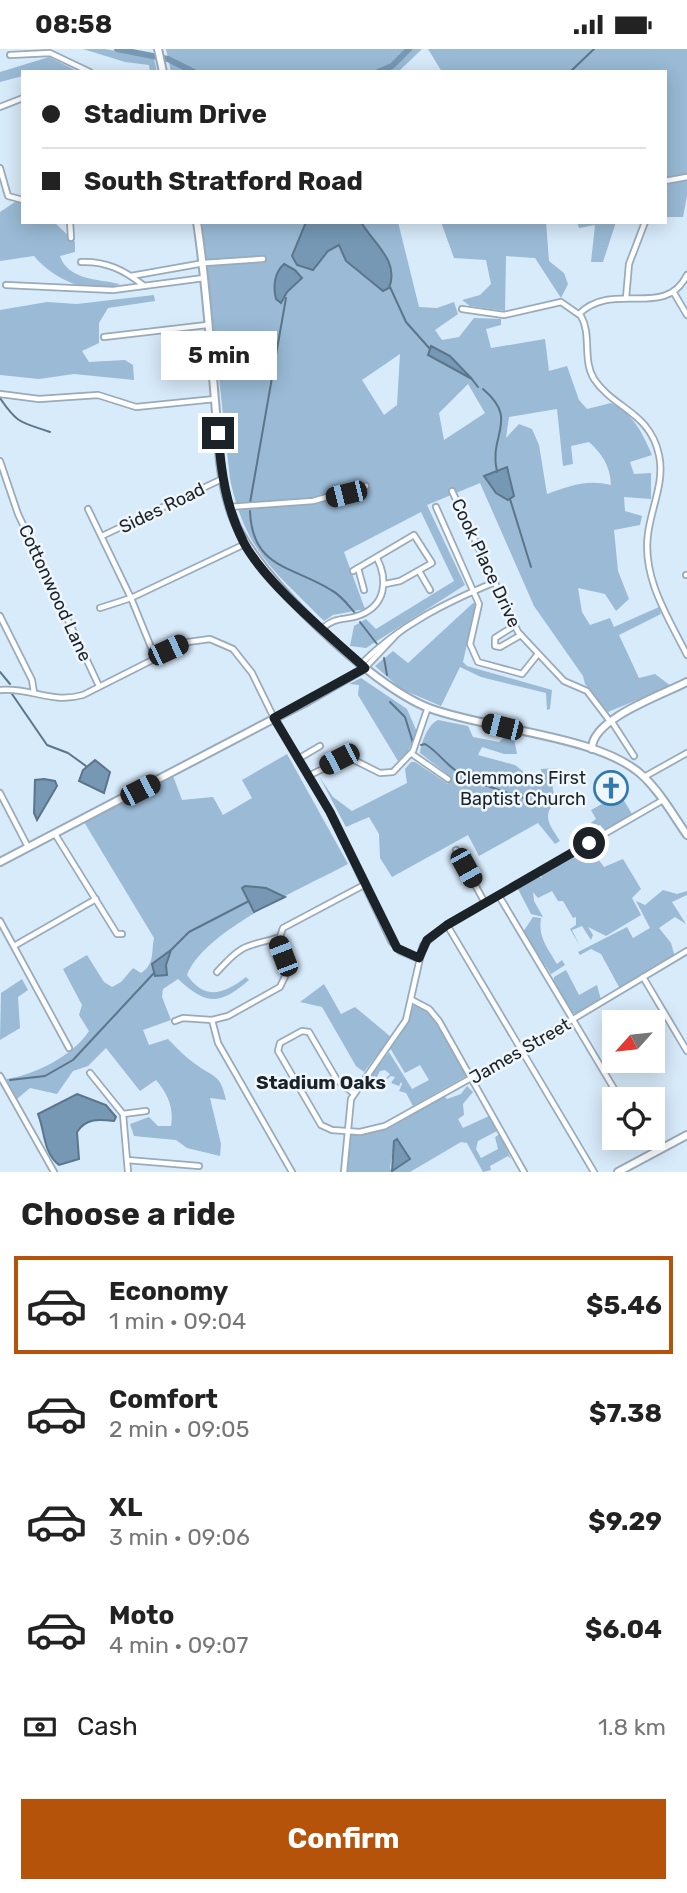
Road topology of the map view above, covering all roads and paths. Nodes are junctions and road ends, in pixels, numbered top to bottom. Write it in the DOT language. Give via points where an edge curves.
graph roads {
  1 [pos="158,49"];
  2 [pos="10,55"];
  3 [pos="86,70"];
  4 [pos="163,70"];
  5 [pos="21,99"];
  6 [pos="0,107"];
  7 [pos="0,167"];
  8 [pos="687,177"];
  9 [pos="667,181"];
  10 [pos="21,199"];
  11 [pos="70,224"];
  12 [pos="197,224"];
  13 [pos="644,224"];
  14 [pos="71,238"];
  15 [pos="263,259"];
  16 [pos="81,262"];
  17 [pos="204,263"];
  18 [pos="687,275"];
  19 [pos="131,276"];
  20 [pos="204,278"];
  21 [pos="6,285"];
  22 [pos="144,286"];
  23 [pos="674,292"];
  24 [pos="626,298"];
  25 [pos="462,309"];
  26 [pos="579,314"];
  27 [pos="687,315"];
  28 [pos="207,325"];
  29 [pos="104,337"];
  30 [pos="0,394"];
  31 [pos="215,400"];
  32 [pos="0,461"];
  33 [pos="222,479"];
  34 [pos="366,486"];
  35 [pos="452,491"];
  36 [pos="229,507"];
  37 [pos="436,507"];
  38 [pos="88,509"];
  39 [pos="102,536"];
  40 [pos="245,544"];
  41 [pos="377,558"];
  42 [pos="419,571"];
  43 [pos="495,582"];
  44 [pos="385,584"];
  45 [pos="364,590"];
  46 [pos="430,590"];
  47 [pos="473,591"];
  48 [pos="131,598"];
  49 [pos="100,608"];
  50 [pos="0,616"];
  51 [pos="514,627"];
  52 [pos="323,628"];
  53 [pos="521,635"];
  54 [pos="538,654"];
  55 [pos="687,655"];
  56 [pos="155,657"];
  57 [pos="363,666"];
  58 [pos="687,682"];
  59 [pos="99,686"];
  60 [pos="0,690"];
  61 [pos="34,694"];
  62 [pos="428,708"];
  63 [pos="274,718"];
  64 [pos="611,721"];
  65 [pos="320,746"];
  66 [pos="592,749"];
  67 [pos="687,753"];
  68 [pos="411,754"];
  69 [pos="634,756"];
  70 [pos="298,759"];
  71 [pos="308,776"];
  72 [pos="644,777"];
  73 [pos="448,779"];
  74 [pos="0,793"];
  75 [pos="663,800"];
  76 [pos="55,834"];
  77 [pos="687,835"];
  78 [pos="28,847"];
  79 [pos="456,850"];
  80 [pos="0,862"];
  81 [pos="364,885"];
  82 [pos="499,895"];
  83 [pos="96,899"];
  84 [pos="485,903"];
  85 [pos="0,921"];
  86 [pos="447,925"];
  87 [pos="122,934"];
  88 [pos="278,939"];
  89 [pos="14,946"];
  90 [pos="687,951"];
  91 [pos="419,958"];
  92 [pos="218,972"];
  93 [pos="643,977"];
  94 [pos="412,1000"];
  95 [pos="212,1020"];
  96 [pos="573,1020"];
  97 [pos="175,1021"];
  98 [pos="69,1048"];
  99 [pos="523,1049"];
  100 [pos="687,1051"];
  101 [pos="90,1073"];
  102 [pos="0,1076"];
  103 [pos="471,1077"];
  104 [pos="613,1087"];
  105 [pos="353,1093"];
  106 [pos="146,1111"];
  107 [pos="122,1114"];
  108 [pos="345,1131"];
  109 [pos="687,1135"];
  110 [pos="127,1160"];
  111 [pos="199,1165"];
  112 [pos="522,1171"];
  113 [pos="54,1172"];
  114 [pos="128,1172"];
  115 [pos="292,1172"];
  116 [pos="344,1172"];
  117 [pos="594,1172"];
  118 [pos="618,1172"];
  1 -- 4 [label="main road"];
  2 -- 3 [label="street" via="50,53"];
  5 -- 6 [label="street"];
  7 -- 10 [label="street" via="8,196"];
  8 -- 9 [label="street"];
  11 -- 14 [label="street"];
  12 -- 17 [label="main road"];
  13 -- 24 [label="street" via="629,264"];
  15 -- 17 [label="street"];
  16 -- 19 [label="street" via="102,261"];
  17 -- 19 [label="street"];
  17 -- 20 [label="main road"];
  18 -- 23 [label="street"];
  19 -- 22 [label="street"];
  20 -- 22 [label="street"];
  20 -- 28 [label="main road"];
  21 -- 22 [label="street" via="113,290"];
  23 -- 24 [label="street" via="657,299"];
  23 -- 27 [label="street"];
  24 -- 26 [label="street" via="600,299"];
  25 -- 26 [label="street" via="503,315 561,302"];
  26 -- 55 [label="street" via="585,324 587,361 593,376 641,419 658,450 659,482 648,534 649,563 655,590"];
  28 -- 29 [label="street"];
  28 -- 31 [label="main road"];
  30 -- 31 [label="street" via="43,400 98,395 132,407"];
  31 -- 33 [label="main road"];
  32 -- 59 [label="street, Cottonwood Lane" via="18,513"];
  33 -- 36 [label="main road"];
  33 -- 39 [label="street, Sides Road"];
  34 -- 36 [label="street" via="313,501"];
  35 -- 43 [label="street, Cook Place Drive"];
  36 -- 40 [label="main road"];
  37 -- 47 [label="street"];
  38 -- 39 [label="street"];
  39 -- 48 [label="street"];
  40 -- 48 [label="street"];
  40 -- 52 [label="main road" via="278,585"];
  41 -- 42 [label="street" via="414,535 432,563"];
  41 -- 44 [label="street"];
  41 -- 45 [label="street" via="355,570"];
  42 -- 44 [label="street"];
  42 -- 46 [label="street"];
  43 -- 47 [label="street"];
  43 -- 51 [label="street, Cook Place Drive"];
  44 -- 52 [label="street" via="366,612 335,619"];
  47 -- 54 [label="street" via="480,609 470,647 478,662 522,674"];
  47 -- 57 [label="street" via="398,632"];
  48 -- 49 [label="street"];
  48 -- 56 [label="street"];
  50 -- 61 [label="street" via="32,680"];
  51 -- 53 [label="street, Cook Place Drive"];
  51 -- 53 [label="street" via="495,638 495,646"];
  52 -- 57 [label="main road"];
  53 -- 54 [label="street, Cook Place Drive"];
  54 -- 64 [label="street, Cook Place Drive" via="564,681 587,691"];
  56 -- 59 [label="street"];
  56 -- 63 [label="street" via="201,639 228,645 246,664"];
  57 -- 62 [label="main road" via="401,695"];
  57 -- 63 [label="main road"];
  58 -- 64 [label="main road"];
  59 -- 61 [label="street" via="68,699"];
  60 -- 61 [label="street"];
  62 -- 66 [label="main road"];
  62 -- 68 [label="street"];
  63 -- 70 [label="street"];
  63 -- 76 [label="main road"];
  64 -- 66 [label="main road" via="594,735"];
  64 -- 69 [label="street, Cook Place Drive"];
  65 -- 70 [label="street"];
  66 -- 72 [label="main road" via="622,761"];
  67 -- 72 [label="street"];
  68 -- 71 [label="street" via="390,774 348,757"];
  68 -- 73 [label="street"];
  70 -- 71 [label="street"];
  71 -- 81 [label="street"];
  72 -- 75 [label="main road"];
  74 -- 78 [label="street"];
  75 -- 77 [label="main road"];
  75 -- 82 [label="street"];
  76 -- 78 [label="main road"];
  76 -- 83 [label="street"];
  78 -- 80 [label="main road"];
  79 -- 84 [label="street"];
  81 -- 88 [label="street" via="292,921"];
  81 -- 91 [label="street" via="394,945"];
  82 -- 84 [label="street"];
  82 -- 96 [label="street"];
  83 -- 87 [label="street"];
  83 -- 89 [label="street"];
  84 -- 86 [label="street"];
  85 -- 89 [label="street"];
  86 -- 91 [label="street" via="427,940"];
  86 -- 99 [label="street"];
  88 -- 92 [label="street" via="249,944"];
  88 -- 95 [label="street" via="288,969 280,987"];
  89 -- 98 [label="street"];
  90 -- 93 [label="street, James Street"];
  91 -- 94 [label="street"];
  93 -- 96 [label="street, James Street"];
  93 -- 100 [label="street"];
  94 -- 103 [label="street" via="434,1014"];
  94 -- 105 [label="street" via="400,1031"];
  95 -- 97 [label="street"];
  95 -- 115 [label="street" via="218,1043"];
  96 -- 99 [label="street, James Street"];
  96 -- 104 [label="street"];
  99 -- 103 [label="street, James Street"];
  99 -- 117 [label="street"];
  101 -- 107 [label="street"];
  102 -- 113 [label="street"];
  103 -- 108 [label="street, James Street" via="381,1127"];
  103 -- 112 [label="street"];
  105 -- 108 [label="street"];
  105 -- 108 [label="street" via="337,1080 309,1032 280,1043 278,1051 318,1122"];
  106 -- 107 [label="street"];
  107 -- 110 [label="street"];
  108 -- 116 [label="street"];
  109 -- 118 [label="main road"];
  110 -- 111 [label="street"];
  110 -- 114 [label="street"];
}
